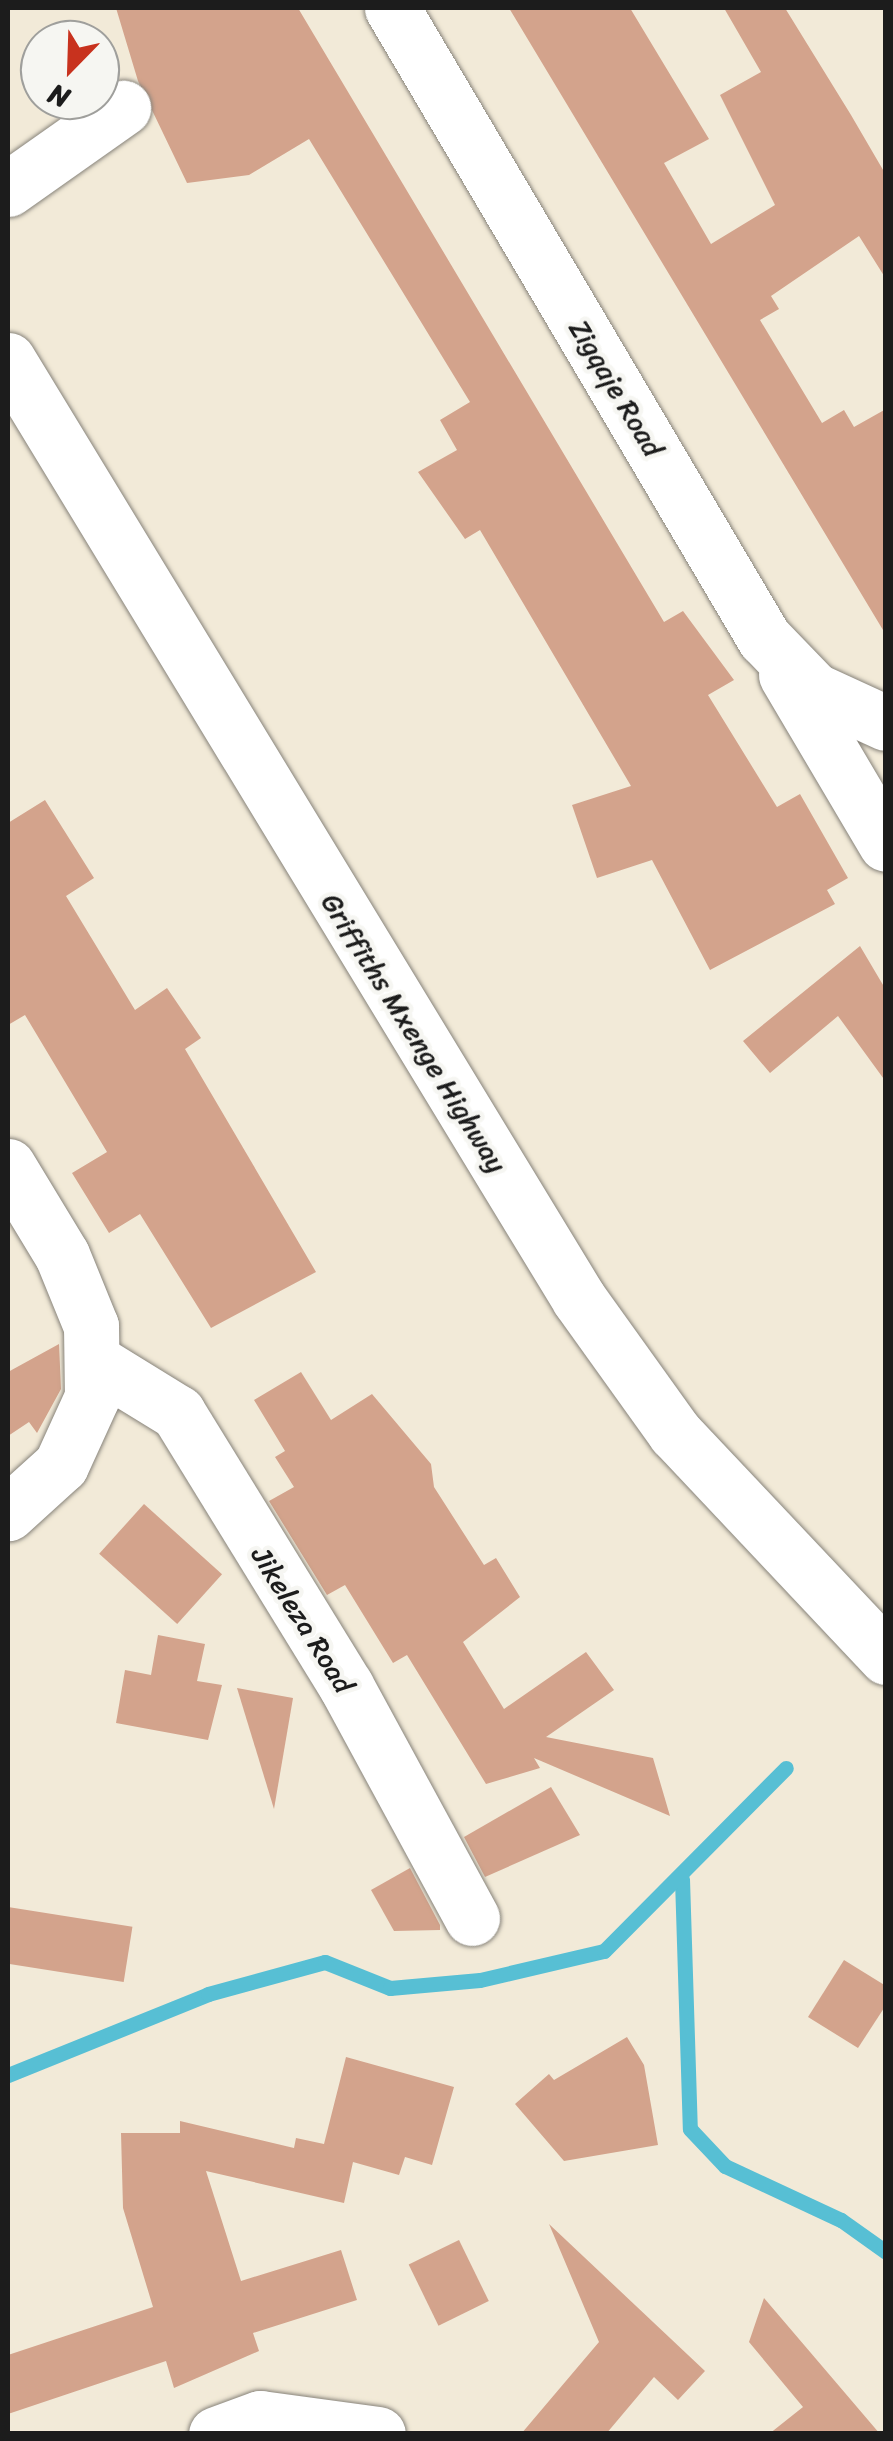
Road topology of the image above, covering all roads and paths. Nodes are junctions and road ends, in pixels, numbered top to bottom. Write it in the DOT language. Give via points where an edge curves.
graph roads {
  1 [pos="392,8"];
  2 [pos="123,108"];
  3 [pos="8,189"];
  4 [pos="8,360"];
  5 [pos="764,638"];
  6 [pos="886,723"];
  7 [pos="886,844"];
  8 [pos="8,1166"];
  9 [pos="92,1360"];
  10 [pos="8,1513"];
  11 [pos="886,1657"];
  12 [pos="472,1918"];
  13 [pos="216,2434"];
  14 [pos="378,2434"];
  1 -- 5 [label="street, Zigqaje Road"];
  2 -- 3 [label="street"];
  4 -- 11 [label="street, Griffiths Mxenge Highway" via="579,1299 675,1433"];
  5 -- 6 [label="street, Zigqaje Road" via="814,690"];
  5 -- 7 [label="street"];
  8 -- 9 [label="street" via="62,1256 91,1326"];
  9 -- 10 [label="street" via="92,1398 61,1466"];
  9 -- 12 [label="street, Jikeleza Road" via="178,1413 346,1686"];
  13 -- 14 [label="street" via="260,2418"];
}
